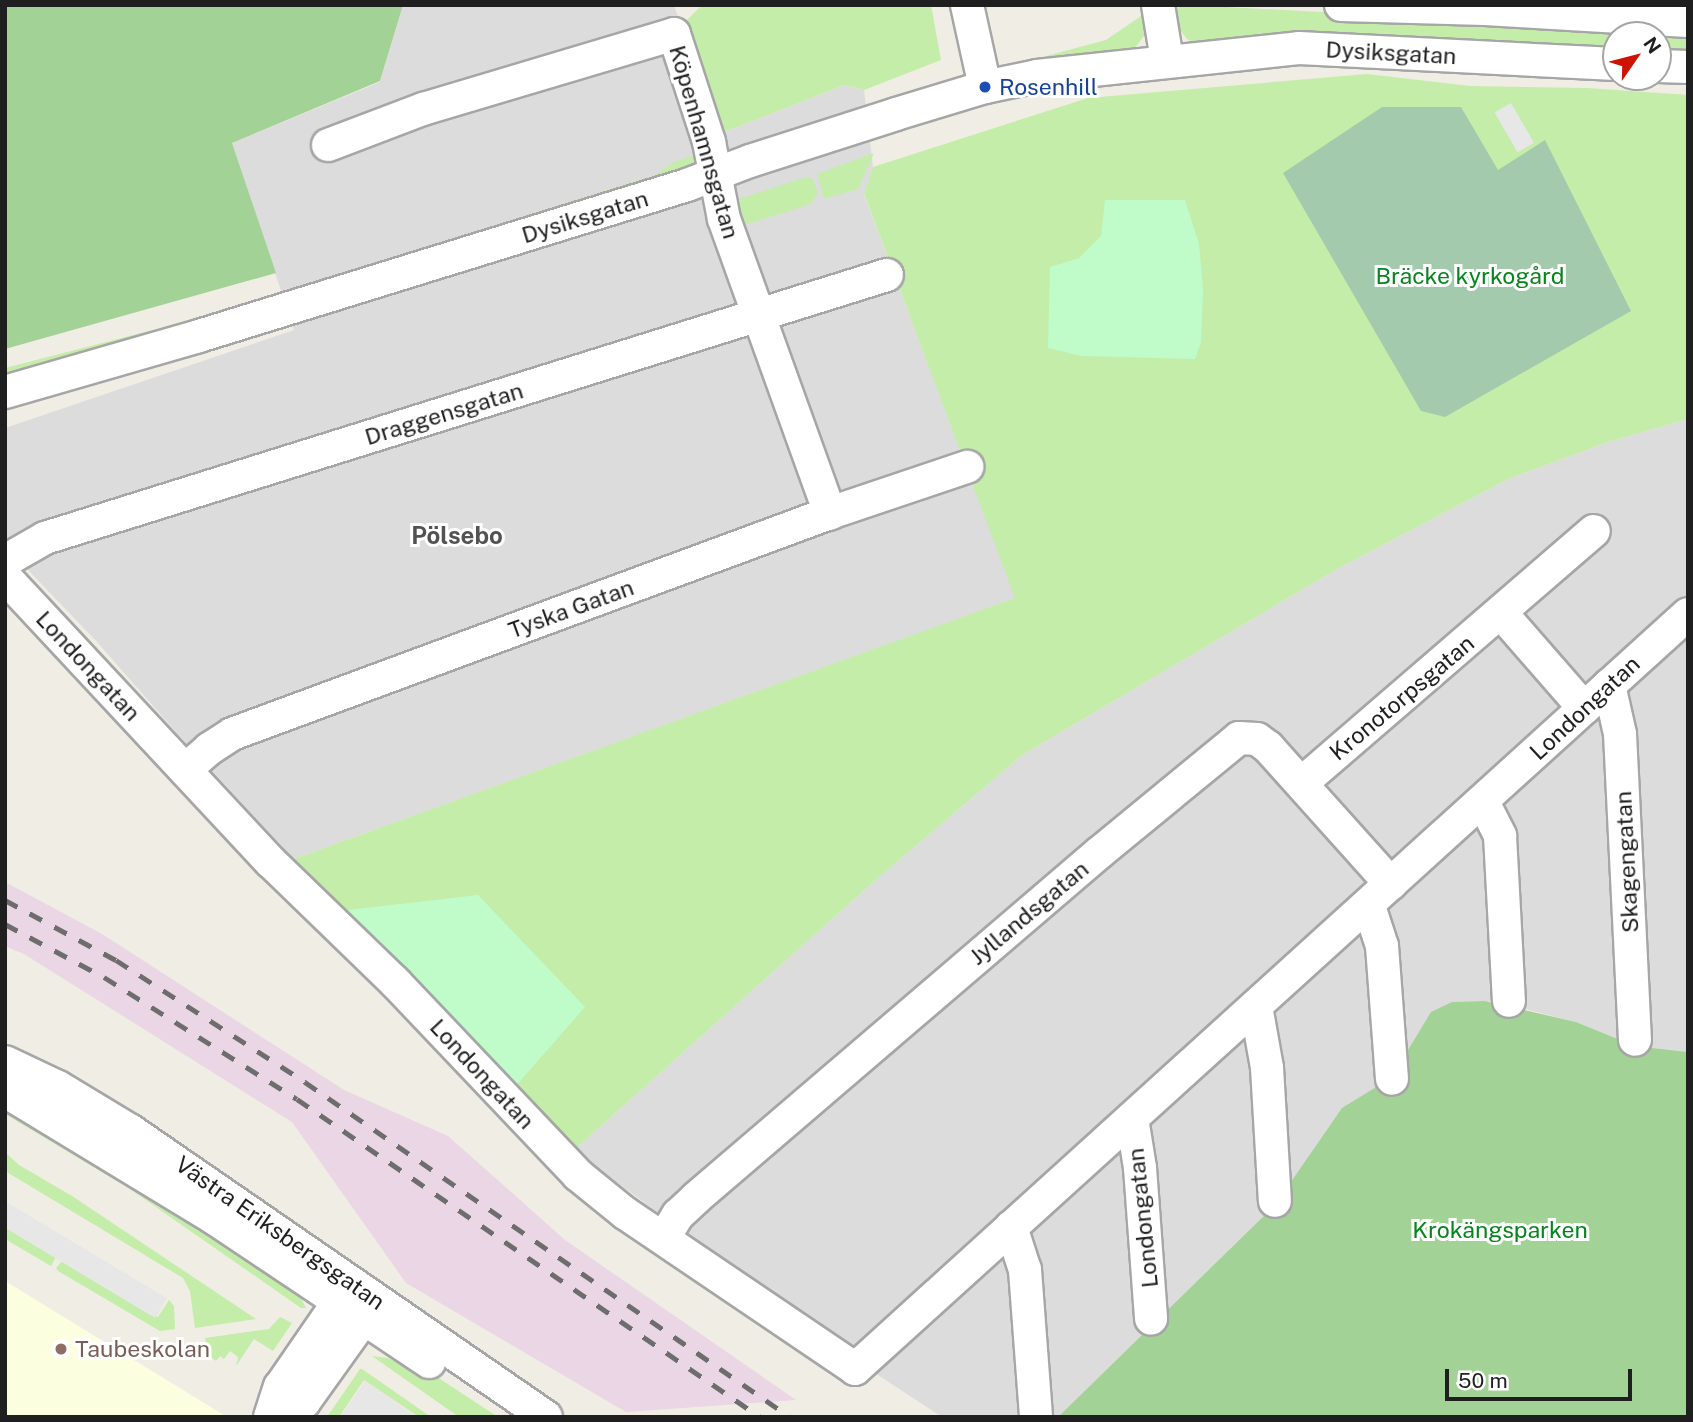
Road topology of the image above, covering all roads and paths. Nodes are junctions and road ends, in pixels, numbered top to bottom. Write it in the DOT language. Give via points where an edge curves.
graph roads {
  1 [pos="967,5"];
  2 [pos="1158,5"];
  3 [pos="1341,5"];
  4 [pos="1688,21"];
  5 [pos="1167,60"];
  6 [pos="1602,63"];
  7 [pos="985,87"];
  8 [pos="328,145"];
  9 [pos="716,175"];
  10 [pos="887,275"];
  11 [pos="757,315"];
  12 [pos="5,391"];
  13 [pos="967,467"];
  14 [pos="830,513"];
  15 [pos="1594,531"];
  16 [pos="5,561"];
  17 [pos="5,577"];
  18 [pos="1502,614"];
  19 [pos="1688,614"];
  20 [pos="1609,685"];
  21 [pos="1584,708"];
  22 [pos="185,770"];
  23 [pos="1303,782"];
  24 [pos="1483,802"];
  25 [pos="1391,884"];
  26 [pos="1369,906"];
  27 [pos="1509,1001"];
  28 [pos="1256,1006"];
  29 [pos="1635,1040"];
  30 [pos="5,1062"];
  31 [pos="1392,1079"];
  32 [pos="5,1091"];
  33 [pos="1132,1118"];
  34 [pos="1275,1201"];
  35 [pos="1011,1227"];
  36 [pos="664,1238"];
  37 [pos="358,1301"];
  38 [pos="1151,1319"];
  39 [pos="270,1417"];
  40 [pos="277,1417"];
  41 [pos="510,1417"];
  42 [pos="546,1417"];
  43 [pos="1036,1417"];
  1 -- 7 [label="street"];
  2 -- 5 [label="street"];
  3 -- 4 [label="street, Dysiksgatan"];
  5 -- 6 [label="street, Dysiksgatan" via="1298,48"];
  5 -- 7 [label="street, Dysiksgatan"];
  7 -- 9 [label="street, Dysiksgatan"];
  8 -- 9 [label="street, Köpenhamnsgatan" via="423,109 674,34"];
  9 -- 11 [label="street, Köpenhamnsgatan" via="724,219"];
  9 -- 12 [label="street, Dysiksgatan" via="199,336"];
  10 -- 11 [label="street, Draggensgatan"];
  11 -- 14 [label="street, Köpenhamnsgatan"];
  11 -- 16 [label="street, Draggensgatan" via="45,538"];
  13 -- 14 [label="street, Tyska Gatan"];
  14 -- 22 [label="street, Tyska Gatan" via="232,734"];
  15 -- 18 [label="street, Kronotorpsgatan" via="1524,589"];
  17 -- 22 [label="street, Londongatan"];
  18 -- 21 [label="street"];
  18 -- 23 [label="street, Kronotorpsgatan"];
  19 -- 20 [label="street, Londongatan"];
  20 -- 21 [label="street, Londongatan"];
  20 -- 29 [label="street, Skagengatan" via="1620,734"];
  21 -- 24 [label="street, Londongatan"];
  22 -- 36 [label="street, Londongatan" via="271,862 396,982 561,1159 625,1213"];
  23 -- 25 [label="street, Jyllandsgatan"];
  23 -- 36 [label="street, Jyllandsgatan" via="1256,739 1239,738 1229,745 696,1198"];
  24 -- 25 [label="street, Londongatan"];
  24 -- 27 [label="street" via="1500,836"];
  25 -- 26 [label="street, Londongatan"];
  26 -- 28 [label="street, Londongatan"];
  26 -- 31 [label="street" via="1382,946"];
  28 -- 33 [label="street, Londongatan"];
  28 -- 34 [label="street" via="1267,1068"];
  30 -- 37 [label="street, Västra Eriksbergsgatan" via="131,1130"];
  32 -- 37 [label="street, Västra Eriksbergsgatan"];
  33 -- 35 [label="street, Londongatan"];
  33 -- 38 [label="street, Londongatan"];
  35 -- 36 [label="street, Londongatan" via="855,1369"];
  35 -- 43 [label="street" via="1025,1270"];
  37 -- 39 [label="street" via="280,1387"];
  37 -- 40 [label="street" via="303,1402"];
  37 -- 41 [label="street, Västra Eriksbergsgatan"];
  37 -- 42 [label="street, Västra Eriksbergsgatan"];
}
